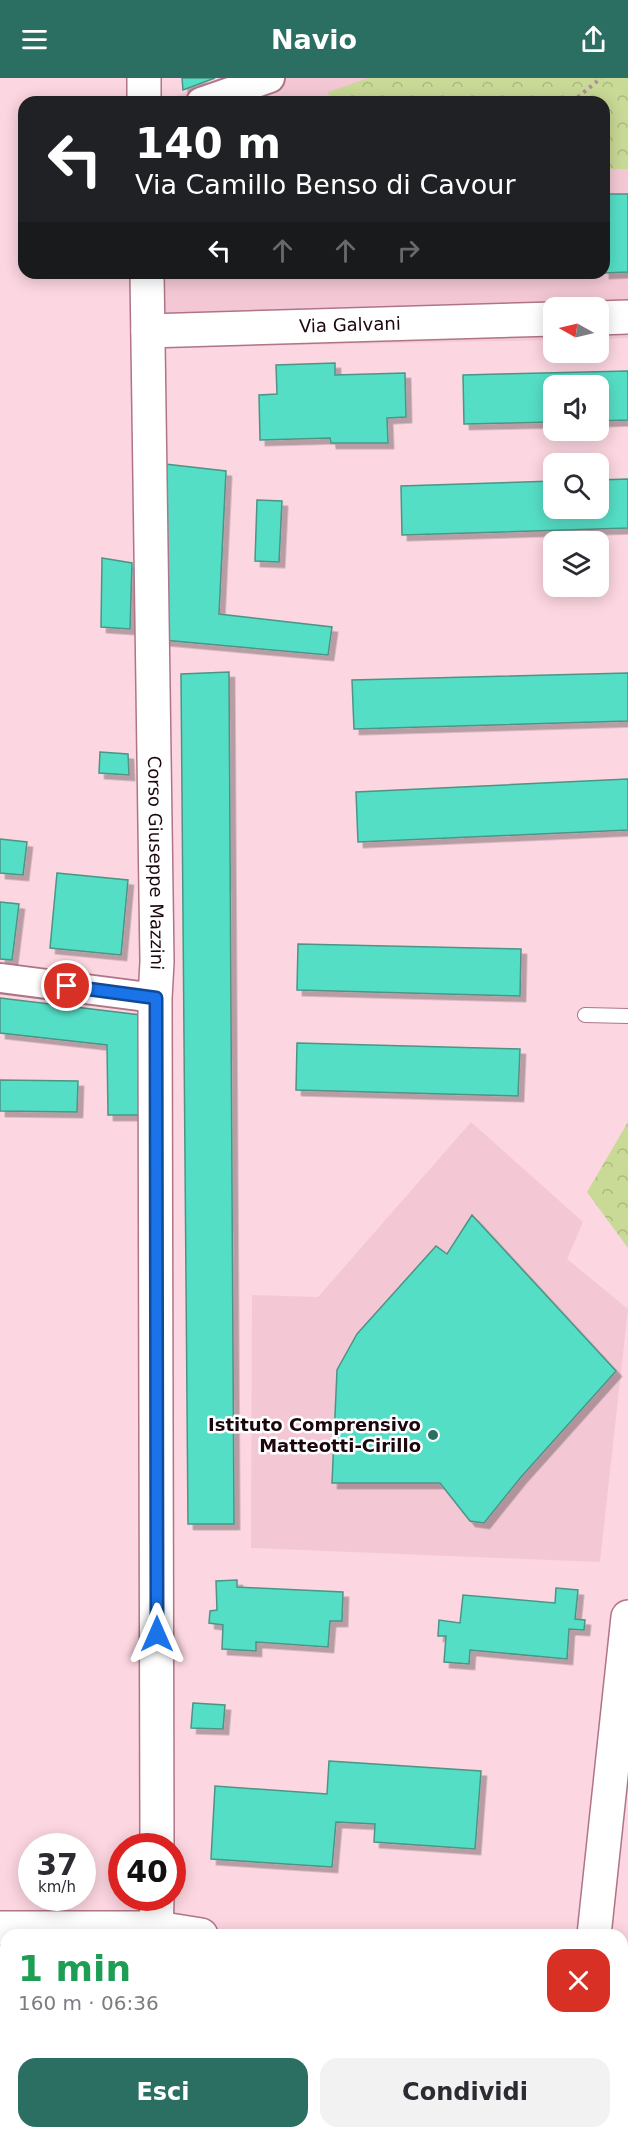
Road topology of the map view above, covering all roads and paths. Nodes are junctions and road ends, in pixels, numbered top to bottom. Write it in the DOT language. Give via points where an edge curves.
graph roads {
  1 [pos="144,78"];
  2 [pos="270,78"];
  3 [pos="601,78"];
  4 [pos="144,96"];
  5 [pos="218,96"];
  6 [pos="579,96"];
  7 [pos="147,279"];
  8 [pos="628,317"];
  9 [pos="609,318"];
  10 [pos="543,319"];
  11 [pos="148,331"];
  12 [pos="0,978"];
  13 [pos="156,998"];
  14 [pos="585,1015"];
  15 [pos="628,1016"];
  16 [pos="628,1617"];
  17 [pos="157,1833"];
  18 [pos="157,1920"];
  19 [pos="0,1928"];
  20 [pos="183,1929"];
  21 [pos="595,1929"];
  1 -- 4 [label="street"];
  2 -- 5 [label="street"];
  3 -- 6 [label="path"];
  7 -- 11 [label="street, Corso Giuseppe Mazzini"];
  8 -- 9 [label="street"];
  10 -- 11 [label="street, Via Galvani"];
  11 -- 13 [label="street, Corso Giuseppe Mazzini"];
  12 -- 13 [label="street"];
  13 -- 17 [label="street, Corso Giuseppe Mazzini"];
  14 -- 15 [label="lane"];
  16 -- 21 [label="street"];
  18 -- 19 [label="street"];
  18 -- 20 [label="street"];
}
